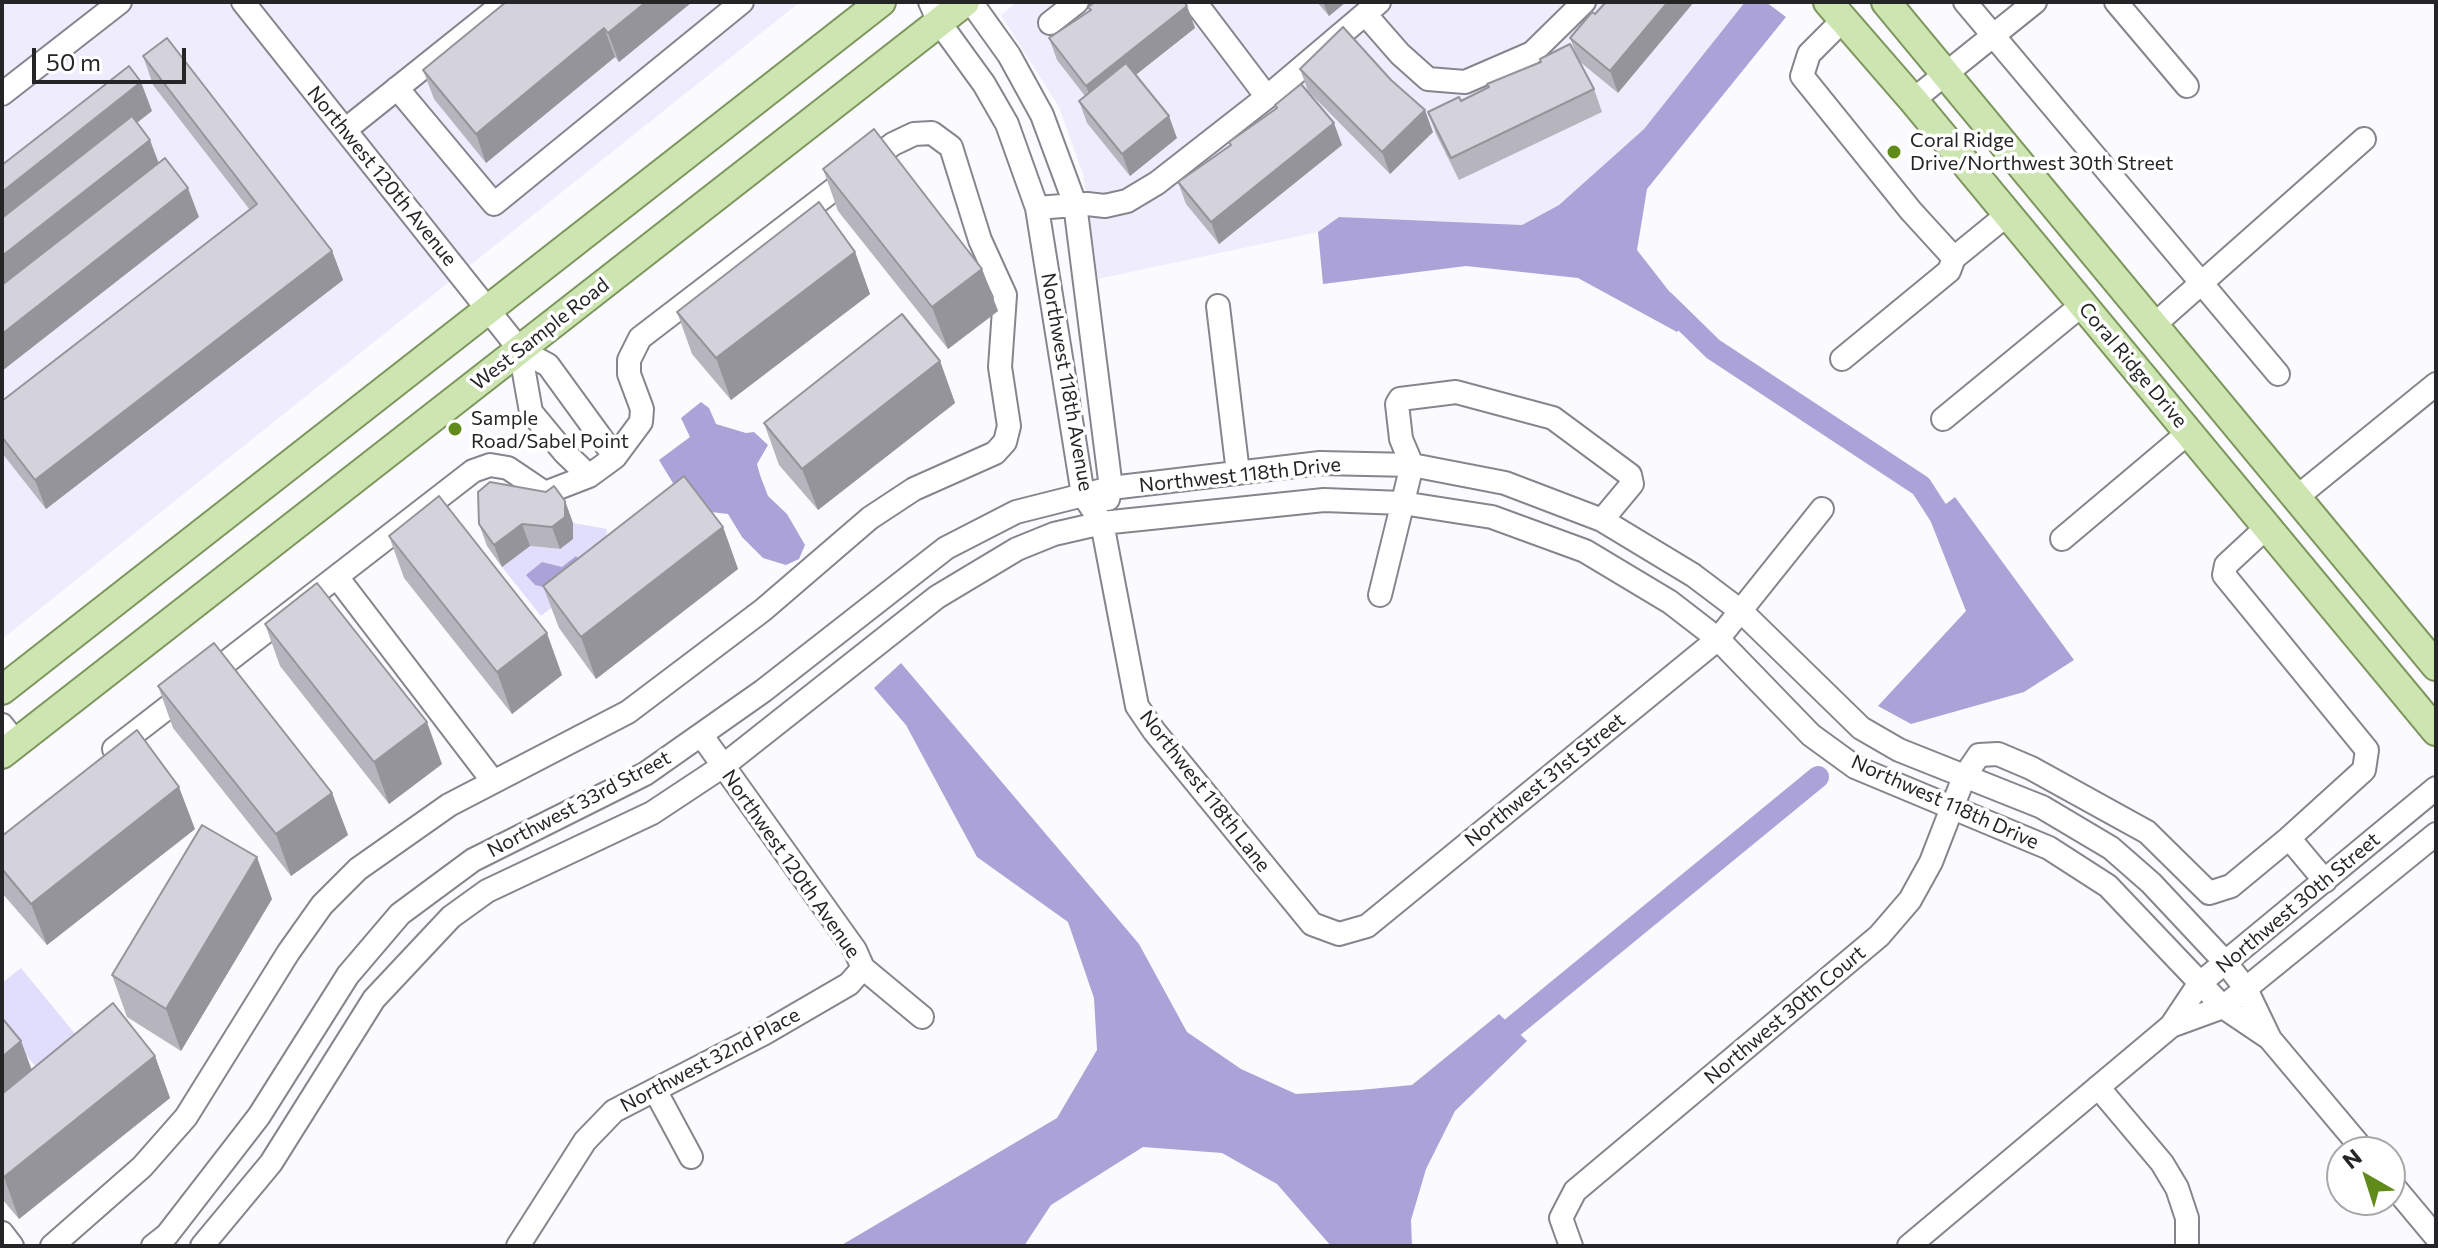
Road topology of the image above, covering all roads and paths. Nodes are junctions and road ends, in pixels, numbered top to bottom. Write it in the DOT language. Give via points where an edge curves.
graph roads {
  1 [pos="120,2"];
  2 [pos="243,2"];
  3 [pos="742,2"];
  4 [pos="881,2"];
  5 [pos="965,2"];
  6 [pos="971,2"];
  7 [pos="1077,2"];
  8 [pos="1195,2"];
  9 [pos="1584,2"];
  10 [pos="1886,2"];
  11 [pos="1965,2"];
  12 [pos="2035,2"];
  13 [pos="2116,2"];
  14 [pos="496,5"];
  15 [pos="1372,8"];
  16 [pos="1835,11"];
  17 [pos="934,12"];
  18 [pos="1050,23"];
  19 [pos="1992,36"];
  20 [pos="1946,74"];
  21 [pos="2187,86"];
  22 [pos="397,88"];
  23 [pos="2,94"];
  24 [pos="1267,97"];
  25 [pos="1913,100"];
  26 [pos="345,130"];
  27 [pos="2364,139"];
  28 [pos="1075,204"];
  29 [pos="1037,208"];
  30 [pos="2008,214"];
  31 [pos="1954,258"];
  32 [pos="2202,285"];
  33 [pos="2083,304"];
  34 [pos="1218,306"];
  35 [pos="489,309"];
  36 [pos="2154,325"];
  37 [pos="520,350"];
  38 [pos="1842,359"];
  39 [pos="2278,374"];
  40 [pos="2436,384"];
  41 [pos="528,394"];
  42 [pos="1943,419"];
  43 [pos="588,420"];
  44 [pos="2189,432"];
  45 [pos="566,437"];
  46 [pos="615,457"];
  47 [pos="1412,465"];
  48 [pos="1238,473"];
  49 [pos="589,476"];
  50 [pos="1111,488"];
  51 [pos="1083,495"];
  52 [pos="2297,497"];
  53 [pos="1402,503"];
  54 [pos="1822,509"];
  55 [pos="1602,520"];
  56 [pos="1102,523"];
  57 [pos="2268,526"];
  58 [pos="2062,539"];
  59 [pos="337,577"];
  60 [pos="1380,595"];
  61 [pos="1742,612"];
  62 [pos="1718,639"];
  63 [pos="2436,666"];
  64 [pos="2,690"];
  65 [pos="2436,731"];
  66 [pos="702,736"];
  67 [pos="7,741"];
  68 [pos="102,758"];
  69 [pos="723,766"];
  70 [pos="1964,777"];
  71 [pos="492,780"];
  72 [pos="2436,788"];
  73 [pos="1949,809"];
  74 [pos="2436,834"];
  75 [pos="2289,838"];
  76 [pos="2325,881"];
  77 [pos="429,890"];
  78 [pos="451,917"];
  79 [pos="1339,934"];
  80 [pos="2226,963"];
  81 [pos="863,968"];
  82 [pos="2199,984"];
  83 [pos="2246,989"];
  84 [pos="2223,1007"];
  85 [pos="922,1017"];
  86 [pos="2171,1026"];
  87 [pos="2270,1039"];
  88 [pos="2098,1087"];
  89 [pos="656,1092"];
  90 [pos="2352,1136"];
  91 [pos="691,1157"];
  92 [pos="2406,1199"];
  93 [pos="2434,1230"];
  94 [pos="2,1233"];
  95 [pos="166,1242"];
  96 [pos="12,1246"];
  97 [pos="52,1246"];
  98 [pos="202,1246"];
  99 [pos="518,1246"];
  100 [pos="1571,1246"];
  101 [pos="1909,1246"];
  102 [pos="2187,1246"];
  1 -- 23 [label="street"];
  2 -- 26 [label="street, Northwest 120th Avenue"];
  3 -- 22 [label="street" via="494,204"];
  4 -- 35 [label="main road"];
  5 -- 17 [label="main road, West Sample Road"];
  6 -- 28 [label="street, Northwest 118th Avenue" via="1042,115"];
  7 -- 18 [label="street"];
  8 -- 24 [label="street"];
  9 -- 15 [label="street" via="1532,53 1465,82 1428,79 1400,54"];
  10 -- 20 [label="main road, Coral Ridge Drive"];
  11 -- 19 [label="street"];
  12 -- 19 [label="street"];
  13 -- 21 [label="street"];
  14 -- 22 [label="street"];
  15 -- 24 [label="street"];
  16 -- 25 [label="main road, Coral Ridge Drive"];
  16 -- 31 [label="street" via="1802,76"];
  17 -- 29 [label="street, Northwest 118th Avenue" via="1007,124"];
  17 -- 37 [label="main road, West Sample Road"];
  19 -- 20 [label="street"];
  19 -- 32 [label="street"];
  20 -- 25 [label="street"];
  20 -- 36 [label="main road, Coral Ridge Drive"];
  22 -- 26 [label="street"];
  24 -- 28 [label="street" via="1127,201"];
  25 -- 30 [label="main road, Coral Ridge Drive"];
  26 -- 35 [label="street, Northwest 120th Avenue"];
  27 -- 32 [label="street"];
  28 -- 29 [label="street"];
  28 -- 50 [label="street, Northwest 118th Avenue"];
  29 -- 51 [label="street, Northwest 118th Avenue"];
  30 -- 31 [label="street"];
  30 -- 33 [label="main road, Coral Ridge Drive"];
  31 -- 38 [label="street" via="1949,271"];
  32 -- 36 [label="street"];
  32 -- 39 [label="street"];
  33 -- 42 [label="street"];
  33 -- 44 [label="main road, Coral Ridge Drive"];
  34 -- 48 [label="street"];
  35 -- 37 [label="street, Northwest 120th Avenue"];
  35 -- 64 [label="main road"];
  36 -- 52 [label="main road, Coral Ridge Drive"];
  37 -- 41 [label="street"];
  37 -- 43 [label="street" via="548,365"];
  37 -- 67 [label="main road, West Sample Road"];
  40 -- 52 [label="street"];
  41 -- 45 [label="street"];
  41 -- 49 [label="street" via="531,412"];
  43 -- 45 [label="street"];
  43 -- 46 [label="street"];
  44 -- 57 [label="main road, Coral Ridge Drive"];
  44 -- 58 [label="street"];
  45 -- 49 [label="street"];
  46 -- 49 [label="street"];
  46 -- 71 [label="street" via="641,422 642,409 629,374 629,360 640,338 893,144 914,134 944,139 1005,295 1000,367 1009,426 1005,442 995,453 914,489 870,518 763,610 628,712"];
  47 -- 48 [label="street, Northwest 118th Drive" via="1320,463"];
  47 -- 53 [label="street"];
  47 -- 55 [label="street, Northwest 118th Drive" via="1505,483"];
  47 -- 55 [label="street" via="1401,439 1400,399 1456,392 1553,418 1630,475 1632,484"];
  48 -- 50 [label="street, Northwest 118th Drive"];
  49 -- 59 [label="street" via="545,493 508,468 490,465 473,471"];
  50 -- 51 [label="street, Northwest 33rd Street"];
  50 -- 56 [label="street, Northwest 118th Avenue"];
  51 -- 56 [label="street, Northwest 118th Avenue"];
  51 -- 66 [label="street, Northwest 33rd Street" via="1016,512 946,548"];
  52 -- 63 [label="main road, Coral Ridge Drive"];
  53 -- 56 [label="street, Northwest 118th Drive" via="1324,500"];
  53 -- 60 [label="street"];
  53 -- 62 [label="street, Northwest 118th Drive" via="1492,517 1585,551 1670,602"];
  54 -- 61 [label="street, Northwest 31st Street"];
  55 -- 61 [label="street, Northwest 118th Drive" via="1693,575"];
  56 -- 69 [label="street, Northwest 33rd Street" via="1054,534 973,572"];
  56 -- 79 [label="street, Northwest 118th Lane" via="1137,706 1312,924"];
  57 -- 65 [label="main road, Coral Ridge Drive"];
  57 -- 75 [label="street" via="2226,565 2224,575 2363,744 2367,759 2364,770"];
  59 -- 68 [label="street"];
  59 -- 71 [label="street"];
  61 -- 62 [label="street, Northwest 31st Street"];
  61 -- 70 [label="street, Northwest 118th Drive" via="1861,728"];
  62 -- 73 [label="street, Northwest 118th Drive" via="1811,735 1855,767"];
  62 -- 79 [label="street, Northwest 31st Street" via="1367,926"];
  66 -- 69 [label="street, Northwest 120th Avenue"];
  66 -- 77 [label="street, Northwest 33rd Street" via="645,774 473,860"];
  69 -- 78 [label="street, Northwest 33rd Street" via="652,813 487,891"];
  69 -- 81 [label="street, Northwest 120th Avenue"];
  70 -- 73 [label="street, Northwest 30th Court"];
  70 -- 75 [label="street" via="1979,755 1998,754 2031,768 2147,832 2209,893 2231,886"];
  70 -- 80 [label="street, Northwest 118th Drive" via="2042,807 2111,848"];
  71 -- 97 [label="street" via="389,845 322,905 186,1117 142,1167"];
  72 -- 76 [label="street, Northwest 30th Street"];
  73 -- 82 [label="street, Northwest 118th Drive" via="2049,848 2108,886"];
  73 -- 100 [label="street, Northwest 30th Court" via="1924,875 1879,936 1575,1191 1561,1218"];
  74 -- 83 [label="street, Northwest 30th Street"];
  75 -- 76 [label="street"];
  76 -- 80 [label="street, Northwest 30th Street"];
  77 -- 78 [label="street"];
  77 -- 95 [label="street, Northwest 33rd Street" via="400,914 348,975 259,1116"];
  78 -- 98 [label="street, Northwest 33rd Street" via="374,999 271,1163"];
  80 -- 82 [label="street, Northwest 30th Street"];
  80 -- 83 [label="street, Northwest 118th Drive"];
  81 -- 85 [label="street, Northwest 120th Avenue"];
  81 -- 89 [label="street, Northwest 32nd Place" via="849,984"];
  82 -- 84 [label="street, Northwest 118th Drive"];
  82 -- 86 [label="street, Northwest 30th Street"];
  83 -- 84 [label="street, Northwest 30th Street"];
  83 -- 87 [label="street, Northwest 118th Drive"];
  84 -- 86 [label="street, Northwest 30th Street"];
  84 -- 87 [label="street, Northwest 118th Drive"];
  86 -- 88 [label="street, Northwest 30th Street"];
  87 -- 90 [label="street, Northwest 118th Drive"];
  88 -- 101 [label="street, Northwest 30th Street"];
  88 -- 102 [label="street" via="2177,1188 2187,1218"];
  89 -- 91 [label="street"];
  89 -- 99 [label="street, Northwest 32nd Place" via="614,1111 585,1141"];
  92 -- 93 [label="street"];
  94 -- 96 [label="street"];
}
